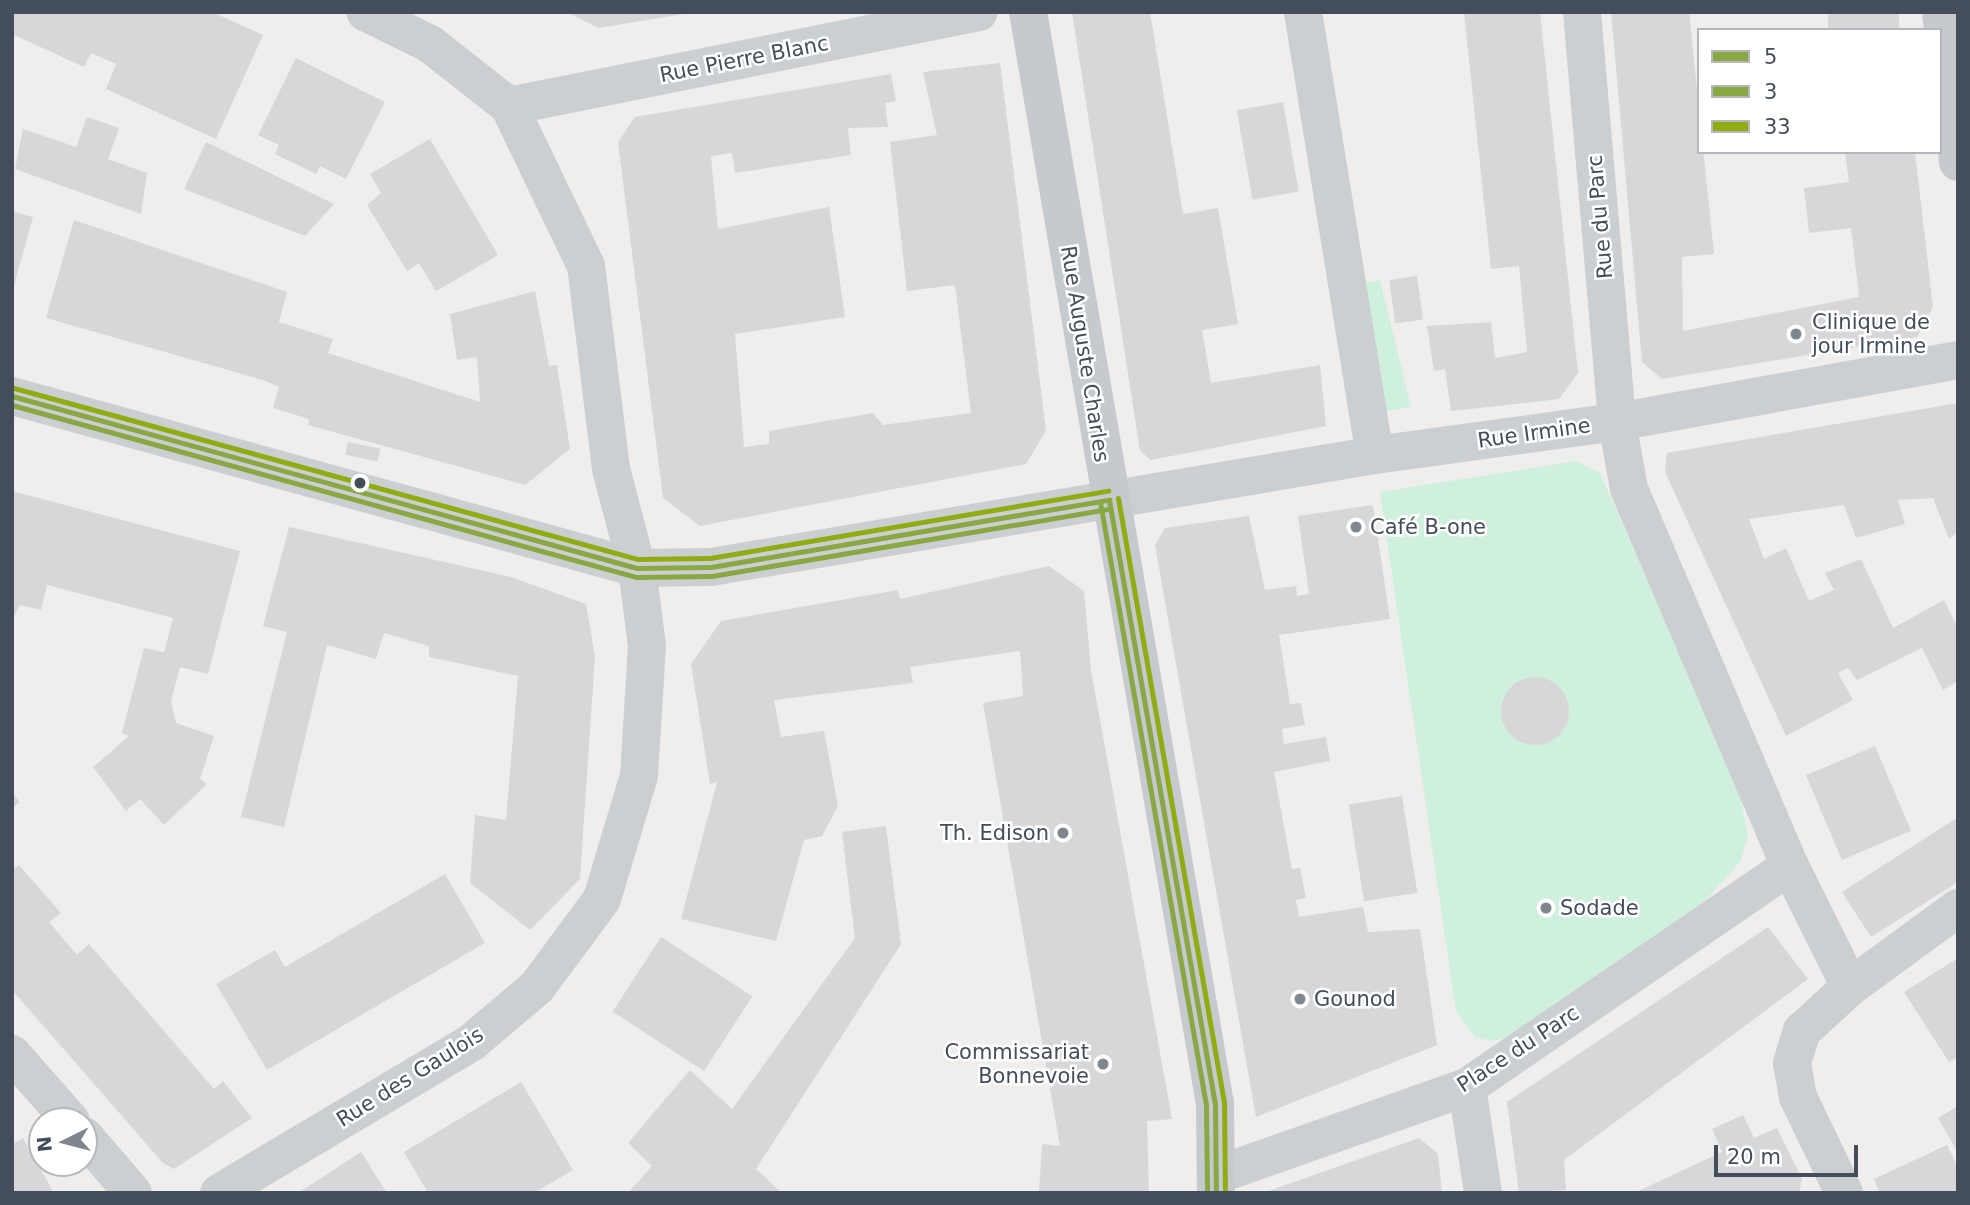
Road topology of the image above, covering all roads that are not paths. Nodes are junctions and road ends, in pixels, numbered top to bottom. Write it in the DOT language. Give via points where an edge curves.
graph roads {
  1 [pos="365,12"];
  2 [pos="979,12"];
  3 [pos="1028,12"];
  4 [pos="1303,12"];
  5 [pos="1582,12"];
  6 [pos="1941,12"];
  7 [pos="509,106"];
  8 [pos="1958,162"];
  9 [pos="1958,360"];
  10 [pos="12,396"];
  11 [pos="1617,422"];
  12 [pos="1375,455"];
  13 [pos="1109,500"];
  14 [pos="637,568"];
  15 [pos="1790,866"];
  16 [pos="1958,908"];
  17 [pos="1850,987"];
  18 [pos="12,1054"];
  19 [pos="1467,1087"];
  20 [pos="59,1107"];
  21 [pos="98,1152"];
  22 [pos="1216,1184"];
  23 [pos="133,1193"];
  24 [pos="219,1193"];
  25 [pos="1483,1193"];
  26 [pos="1844,1193"];
  1 -- 7 [label="street" via="430,44"];
  2 -- 7 [label="street, Rue Pierre Blanc"];
  3 -- 13 [label="main road, Rue Auguste Charles"];
  4 -- 12 [label="street"];
  5 -- 11 [label="street, Rue du Parc"];
  6 -- 8 [label="main road"];
  7 -- 14 [label="street, Rue des Gaulois" via="586,266 611,469"];
  9 -- 11 [label="street, Rue Irmine"];
  10 -- 14 [label="street, Rue Irmine"];
  11 -- 12 [label="street, Rue Irmine"];
  11 -- 15 [label="street" via="1629,489"];
  12 -- 13 [label="street, Rue Irmine"];
  13 -- 14 [label="street, Rue Irmine" via="711,567"];
  13 -- 22 [label="main road, Rue Auguste Charles" via="1215,1104"];
  14 -- 24 [label="street, Rue des Gaulois" via="647,646 639,776 601,899 537,987 472,1042"];
  15 -- 17 [label="street"];
  15 -- 19 [label="street, Place du Parc"];
  16 -- 17 [label="street"];
  17 -- 26 [label="street" via="1802,1031 1792,1063 1798,1097"];
  18 -- 20 [label="street"];
  19 -- 22 [label="street, Place du Parc"];
  19 -- 25 [label="street"];
  21 -- 23 [label="street"];
}
